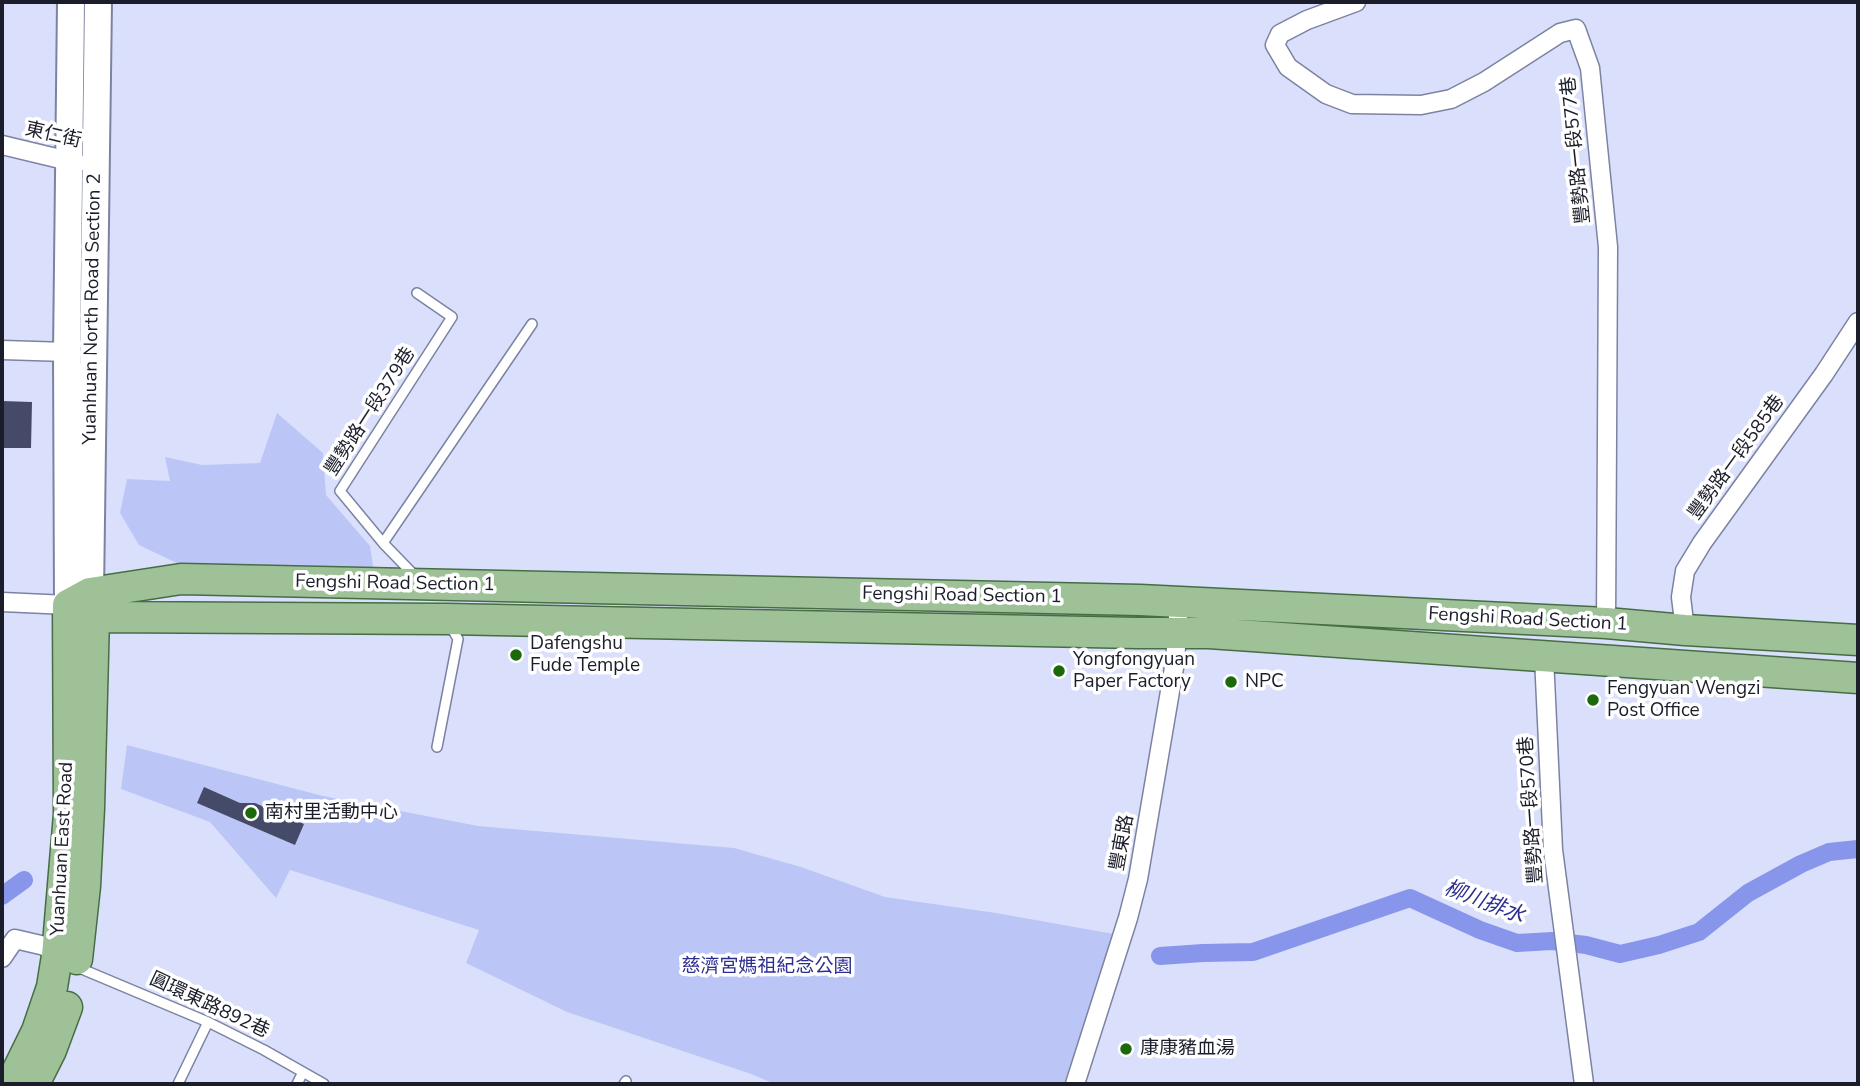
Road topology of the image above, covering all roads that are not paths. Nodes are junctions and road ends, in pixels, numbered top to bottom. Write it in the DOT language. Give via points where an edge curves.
graph roads {
  1 [pos="71,2"];
  2 [pos="98,2"];
  3 [pos="1356,2"];
  4 [pos="2,145"];
  5 [pos="69,161"];
  6 [pos="95,168"];
  7 [pos="417,293"];
  8 [pos="1858,322"];
  9 [pos="532,324"];
  10 [pos="2,350"];
  11 [pos="67,352"];
  12 [pos="383,543"];
  13 [pos="2,602"];
  14 [pos="435,602"];
  15 [pos="1179,602"];
  16 [pos="84,605"];
  17 [pos="1606,623"];
  18 [pos="1685,630"];
  19 [pos="1178,634"];
  20 [pos="1858,640"];
  21 [pos="1544,657"];
  22 [pos="1858,678"];
  23 [pos="437,747"];
  24 [pos="2,958"];
  25 [pos="66,961"];
  26 [pos="208,1022"];
  27 [pos="303,1072"];
  28 [pos="11,1084"];
  29 [pos="34,1084"];
  30 [pos="178,1084"];
  31 [pos="298,1084"];
  32 [pos="324,1084"];
  33 [pos="1075,1084"];
  34 [pos="1584,1084"];
  1 -- 5 [label="street, Yuanhuan North Road Section 2"];
  2 -- 6 [label="street, Yuanhuan North Road Section 2"];
  3 -- 17 [label="street, 豐勢路一段577巷" via="1289,29 1275,45 1288,67 1326,94 1352,104 1421,105 1451,99 1560,33 1576,29 1590,68 1608,247"];
  4 -- 5 [label="street, 東仁街"];
  5 -- 6 [label="street, 東仁街"];
  5 -- 11 [label="street, Yuanhuan North Road Section 2"];
  6 -- 16 [label="street, Yuanhuan North Road Section 2"];
  7 -- 12 [label="lane, 豐勢路一段379巷" via="452,317 340,491"];
  8 -- 18 [label="street, 豐勢路一段585巷" via="1685,571 1681,597"];
  9 -- 12 [label="lane"];
  10 -- 11 [label="street"];
  11 -- 16 [label="street, Yuanhuan North Road Section 2"];
  12 -- 14 [label="lane, 豐勢路一段379巷"];
  13 -- 16 [label="street, Fengshi Road Section 1"];
  14 -- 15 [label="main road, Fengshi Road Section 1"];
  14 -- 16 [label="main road, Fengshi Road Section 1"];
  14 -- 16 [label="main road, Fengshi Road Section 1" via="181,579"];
  14 -- 19 [label="main road, Fengshi Road Section 1"];
  14 -- 23 [label="lane" via="458,639"];
  15 -- 17 [label="main road, Fengshi Road Section 1"];
  15 -- 19 [label="street, 豐東路"];
  16 -- 25 [label="main road, Yuanhuan East Road" via="69,814"];
  17 -- 18 [label="main road, Fengshi Road Section 1"];
  18 -- 20 [label="main road, Fengshi Road Section 1"];
  19 -- 21 [label="main road, Fengshi Road Section 1"];
  19 -- 33 [label="street, 豐東路" via="1138,879"];
  21 -- 22 [label="main road, Fengshi Road Section 1"];
  21 -- 34 [label="street, 豐勢路一段570巷" via="1553,849"];
  24 -- 25 [label="street" via="15,939 45,946"];
  25 -- 26 [label="lane, 圓環東路892巷"];
  25 -- 28 [label="main road, Yuanhuan East Road"];
  25 -- 29 [label="main road, Yuanhuan East Road" via="66,1012"];
  26 -- 27 [label="lane, 圓環東路892巷"];
  26 -- 30 [label="lane"];
  27 -- 31 [label="lane"];
  27 -- 32 [label="lane, 圓環東路892巷"];
}
